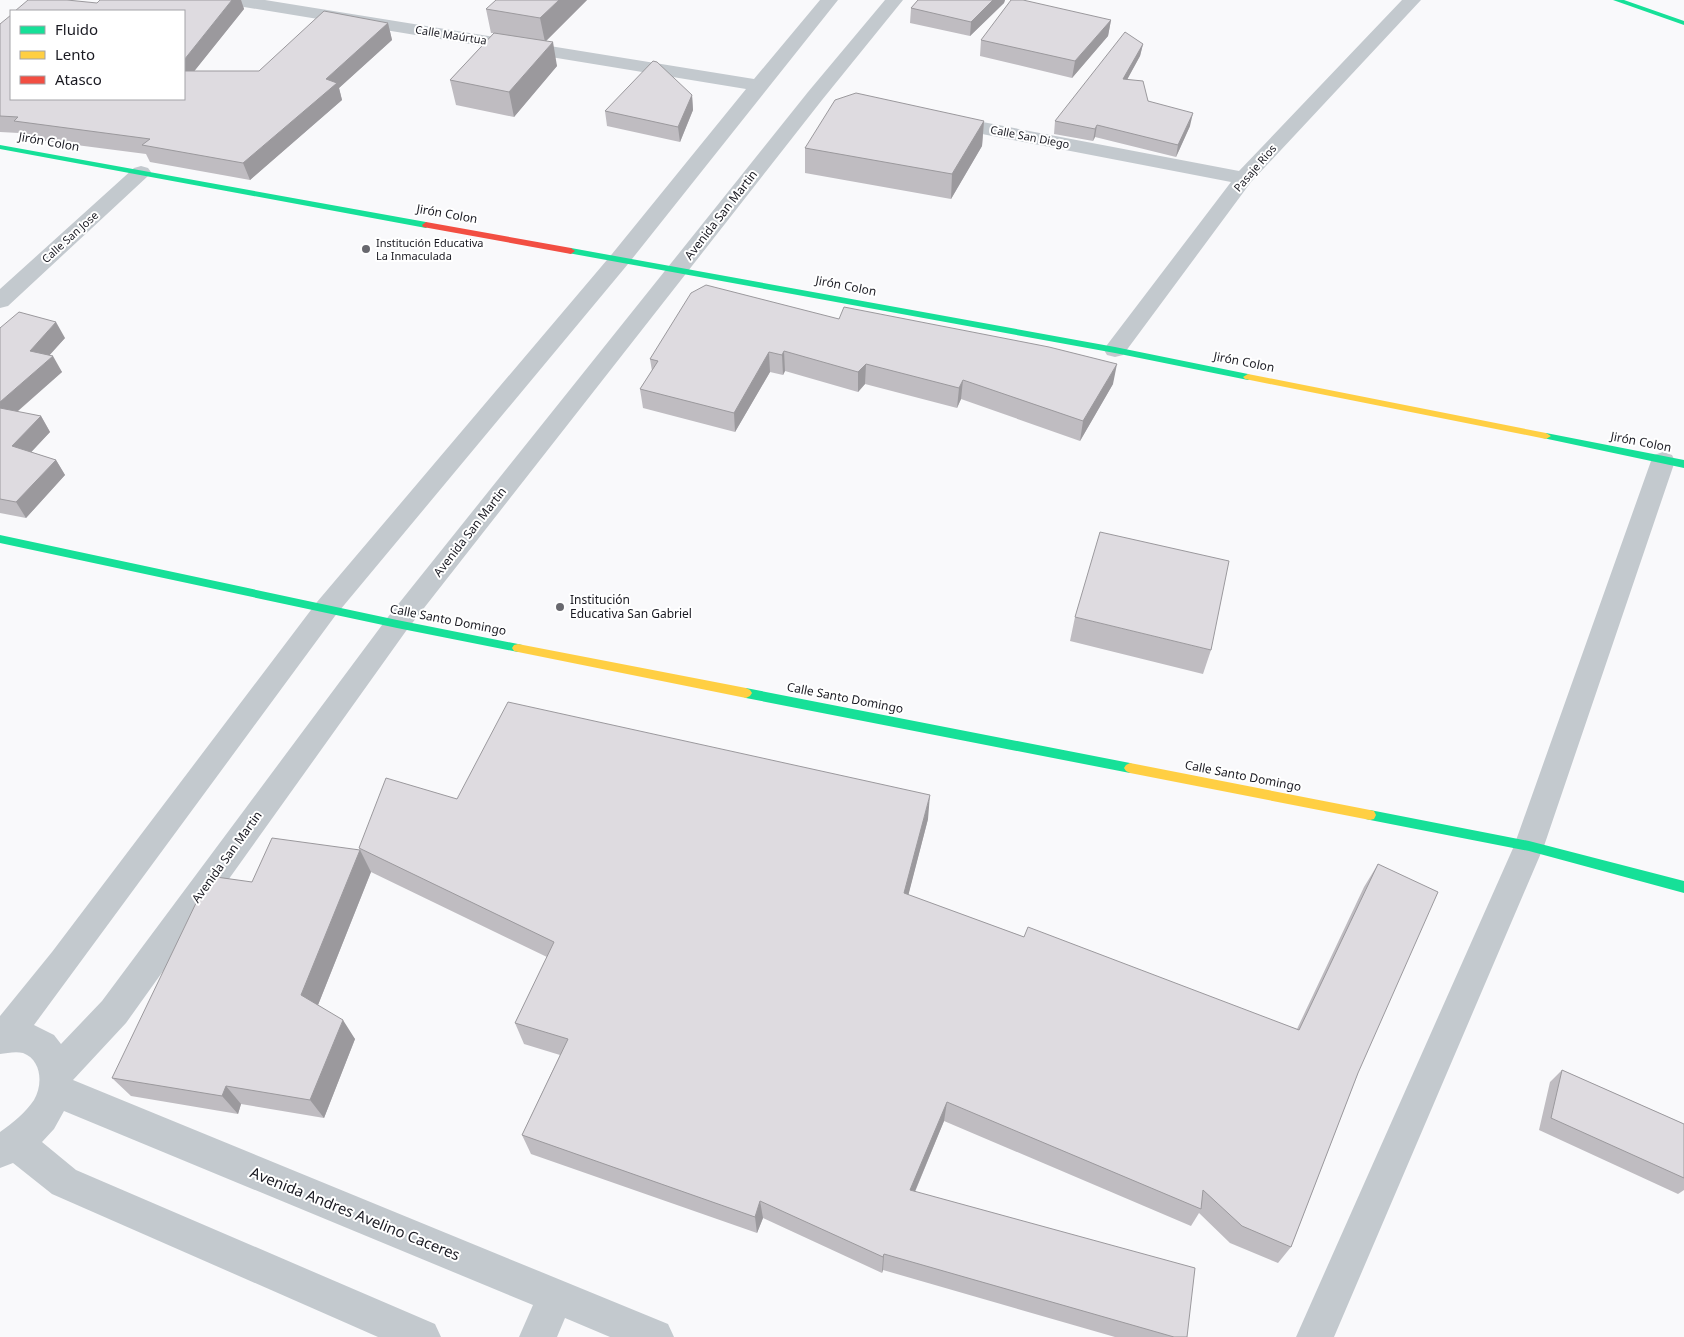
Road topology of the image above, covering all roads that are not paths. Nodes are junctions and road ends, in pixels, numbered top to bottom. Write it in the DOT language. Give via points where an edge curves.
graph roads {
  1 [pos="234,0"];
  2 [pos="829,0"];
  3 [pos="894,0"];
  4 [pos="1412,0"];
  5 [pos="1617,0"];
  6 [pos="1684,23"];
  7 [pos="758,85"];
  8 [pos="932,119"];
  9 [pos="0,147"];
  10 [pos="141,172"];
  11 [pos="1244,178"];
  12 [pos="620,259"];
  13 [pos="678,269"];
  14 [pos="0,301"];
  15 [pos="1115,350"];
  16 [pos="1673,462"];
  17 [pos="0,539"];
  18 [pos="326,609"];
  19 [pos="397,624"];
  20 [pos="1529,846"];
  21 [pos="1684,887"];
  22 [pos="2,1037"];
  23 [pos="56,1082"];
  24 [pos="7,1147"];
  25 [pos="556,1296"];
  26 [pos="422,1337"];
  27 [pos="538,1337"];
  28 [pos="655,1337"];
  29 [pos="1315,1337"];
  1 -- 7 [label="street, Calle Maúrtua"];
  2 -- 7 [label="street"];
  3 -- 13 [label="street, Avenida San Martin" via="825,98"];
  4 -- 11 [label="street, Pasaje Rios"];
  5 -- 6 [label="street"];
  7 -- 12 [label="street"];
  8 -- 11 [label="street, Calle San Diego"];
  9 -- 10 [label="street, Jirón Colon"];
  10 -- 12 [label="street, Jirón Colon"];
  10 -- 14 [label="street, Calle San Jose"];
  11 -- 15 [label="street, Pasaje Rios"];
  12 -- 13 [label="street, Jirón Colon"];
  12 -- 18 [label="street"];
  13 -- 15 [label="street, Jirón Colon"];
  13 -- 19 [label="street, Avenida San Martin"];
  15 -- 16 [label="street, Jirón Colon"];
  16 -- 20 [label="street"];
  17 -- 18 [label="street, Calle Santo Domingo"];
  18 -- 19 [label="street, Calle Santo Domingo"];
  18 -- 22 [label="street" via="63,962"];
  19 -- 20 [label="street, Calle Santo Domingo"];
  19 -- 23 [label="street, Avenida San Martin" via="114,1012"];
  20 -- 21 [label="street, Calle Santo Domingo"];
  20 -- 29 [label="street"];
  22 -- 23 [label="street" via="24,1038 40,1044 52,1056"];
  23 -- 24 [label="street, Avenida San Martin" via="47,1110 33,1128"];
  23 -- 25 [label="street, Avenida Andres Avelino Caceres"];
  24 -- 26 [label="street" via="64,1182"];
  25 -- 27 [label="street"];
  25 -- 28 [label="street, Avenida Andres Avelino Caceres"];
}
